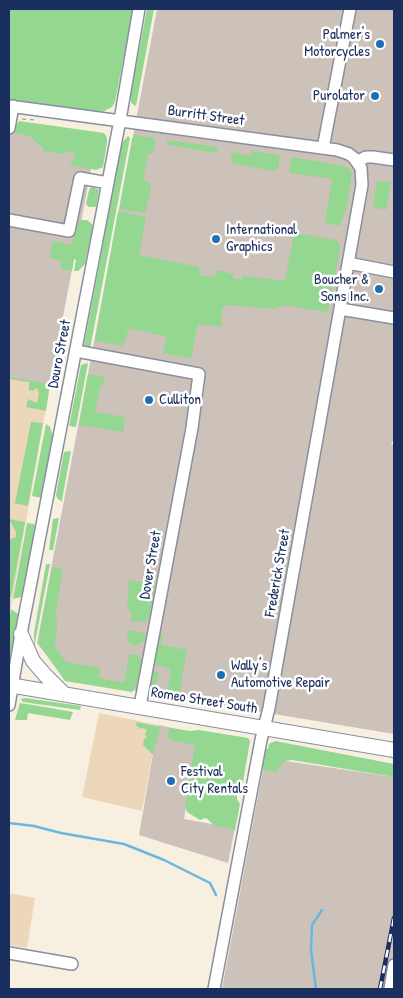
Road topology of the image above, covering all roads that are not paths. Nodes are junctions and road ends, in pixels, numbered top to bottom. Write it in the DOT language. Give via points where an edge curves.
graph roads {
  1 [pos="139,9"];
  2 [pos="350,9"];
  3 [pos="11,106"];
  4 [pos="120,120"];
  5 [pos="9,128"];
  6 [pos="323,148"];
  7 [pos="394,160"];
  8 [pos="358,161"];
  9 [pos="108,183"];
  10 [pos="9,220"];
  11 [pos="348,263"];
  12 [pos="394,272"];
  13 [pos="340,309"];
  14 [pos="394,318"];
  15 [pos="76,351"];
  16 [pos="21,634"];
  17 [pos="10,685"];
  18 [pos="64,694"];
  19 [pos="9,706"];
  20 [pos="140,706"];
  21 [pos="264,727"];
  22 [pos="394,750"];
  23 [pos="9,953"];
  24 [pos="72,964"];
  25 [pos="394,964"];
  26 [pos="214,989"];
  27 [pos="390,989"];
  1 -- 4 [label="street, Douro Street"];
  2 -- 6 [label="street"];
  3 -- 4 [label="street, Burritt Street"];
  3 -- 5 [label="street"];
  4 -- 6 [label="street, Burritt Street"];
  4 -- 9 [label="street, Douro Street"];
  6 -- 8 [label="street, Burritt Street" via="343,152"];
  7 -- 8 [label="street" via="366,157"];
  8 -- 11 [label="street, Frederick Street" via="362,185"];
  9 -- 10 [label="street" via="80,178 69,231"];
  9 -- 15 [label="street, Douro Street"];
  11 -- 12 [label="street"];
  11 -- 13 [label="street, Frederick Street"];
  13 -- 14 [label="street"];
  13 -- 21 [label="street, Frederick Street"];
  15 -- 16 [label="street, Douro Street"];
  15 -- 20 [label="street, Dover Street" via="199,374 192,428"];
  16 -- 17 [label="street, Douro Street"];
  16 -- 18 [label="main road" via="33,661"];
  17 -- 18 [label="main road, Romeo Street South"];
  17 -- 19 [label="street, Douro Street"];
  18 -- 20 [label="main road, Romeo Street South"];
  20 -- 21 [label="main road, Romeo Street South"];
  21 -- 22 [label="main road, Romeo Street South"];
  21 -- 26 [label="street, Frederick Street"];
  23 -- 24 [label="street"];
  25 -- 27 [label="street"];
}
